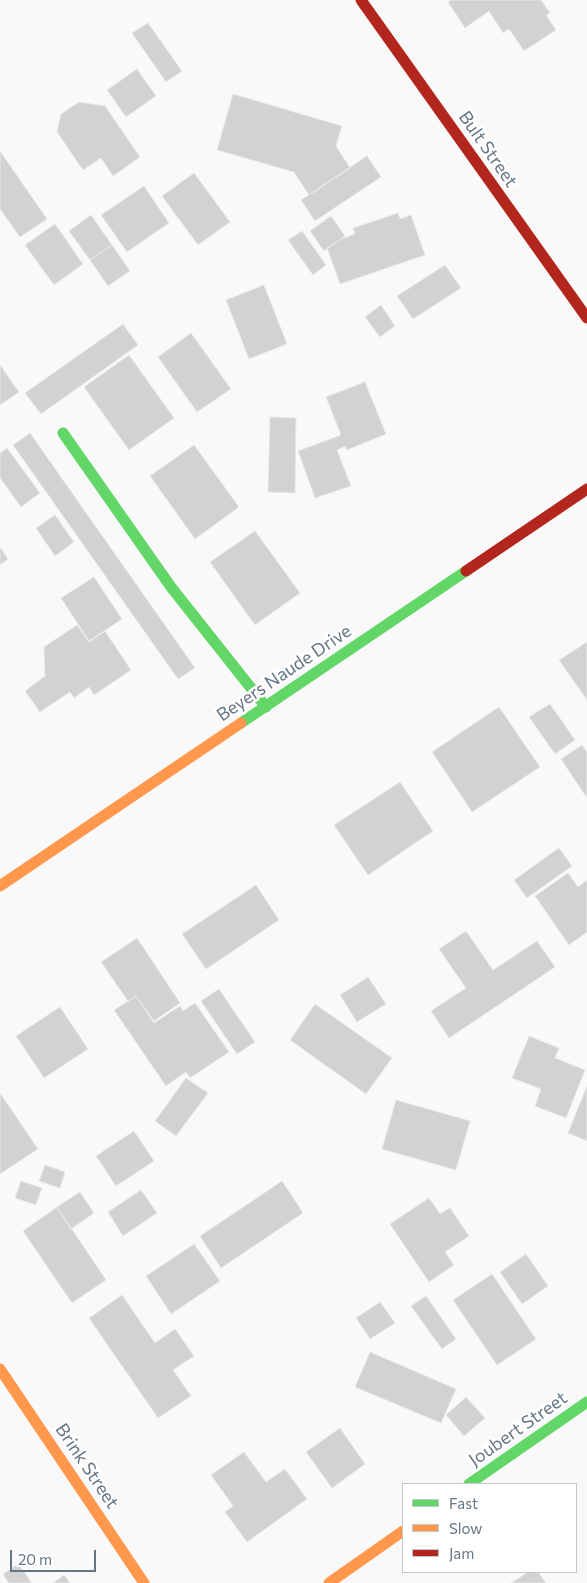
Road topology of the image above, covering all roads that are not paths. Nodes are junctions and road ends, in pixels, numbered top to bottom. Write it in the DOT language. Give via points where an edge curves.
graph roads {
  1 [pos="361,0"];
  2 [pos="587,318"];
  3 [pos="63,433"];
  4 [pos="587,489"];
  5 [pos="266,707"];
  6 [pos="0,886"];
  7 [pos="0,1368"];
  8 [pos="587,1402"];
  9 [pos="470,1483"];
  10 [pos="402,1532"];
  11 [pos="144,1583"];
  12 [pos="329,1583"];
  1 -- 2 [label="street, Bult Street"];
  3 -- 5 [label="street" via="171,586"];
  4 -- 5 [label="street, Beyers Naude Drive"];
  5 -- 6 [label="street, Beyers Naude Drive"];
  7 -- 11 [label="street, Brink Street"];
  8 -- 9 [label="street, Joubert Street"];
  10 -- 12 [label="street"];
}
